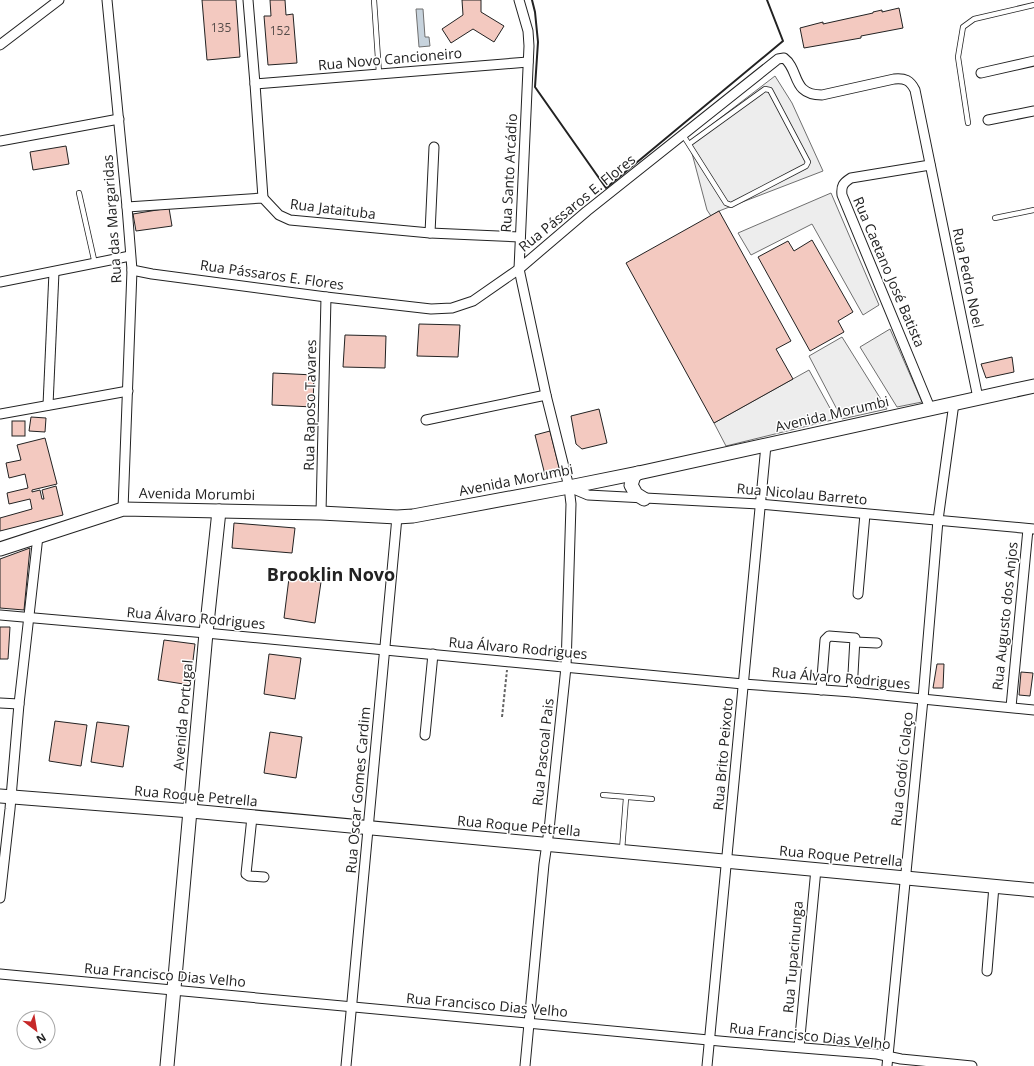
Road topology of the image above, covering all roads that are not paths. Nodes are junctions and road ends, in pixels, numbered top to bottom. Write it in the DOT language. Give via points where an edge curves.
graph roads {
  1 [pos="59,0"];
  2 [pos="107,0"];
  3 [pos="248,0"];
  4 [pos="374,0"];
  5 [pos="519,0"];
  6 [pos="1034,6"];
  7 [pos="0,45"];
  8 [pos="1034,61"];
  9 [pos="528,62"];
  10 [pos="379,73"];
  11 [pos="981,73"];
  12 [pos="255,84"];
  13 [pos="1034,111"];
  14 [pos="119,119"];
  15 [pos="988,120"];
  16 [pos="968,123"];
  17 [pos="683,135"];
  18 [pos="0,141"];
  19 [pos="689,144"];
  20 [pos="434,147"];
  21 [pos="930,164"];
  22 [pos="79,193"];
  23 [pos="263,198"];
  24 [pos="128,207"];
  25 [pos="1034,210"];
  26 [pos="995,218"];
  27 [pos="430,233"];
  28 [pos="520,237"];
  29 [pos="130,256"];
  30 [pos="95,264"];
  31 [pos="519,269"];
  32 [pos="132,270"];
  33 [pos="54,272"];
  34 [pos="0,282"];
  35 [pos="326,297"];
  36 [pos="1034,386"];
  37 [pos="128,391"];
  38 [pos="546,395"];
  39 [pos="978,398"];
  40 [pos="954,403"];
  41 [pos="48,405"];
  42 [pos="930,408"];
  43 [pos="0,414"];
  44 [pos="426,420"];
  45 [pos="766,445"];
  46 [pos="638,473"];
  47 [pos="569,487"];
  48 [pos="644,499"];
  49 [pos="759,504"];
  50 [pos="122,509"];
  51 [pos="219,511"];
  52 [pos="321,513"];
  53 [pos="865,514"];
  54 [pos="397,517"];
  55 [pos="938,520"];
  56 [pos="1031,529"];
  57 [pos="38,536"];
  58 [pos="0,549"];
  59 [pos="858,594"];
  60 [pos="0,615"];
  61 [pos="29,617"];
  62 [pos="206,633"];
  63 [pos="855,642"];
  64 [pos="877,643"];
  65 [pos="385,650"];
  66 [pos="433,654"];
  67 [pos="566,667"];
  68 [pos="743,684"];
  69 [pos="821,690"];
  70 [pos="852,692"];
  71 [pos="923,699"];
  72 [pos="0,702"];
  73 [pos="19,704"];
  74 [pos="1011,707"];
  75 [pos="1034,710"];
  76 [pos="425,735"];
  77 [pos="603,795"];
  78 [pos="6,797"];
  79 [pos="626,798"];
  80 [pos="652,799"];
  81 [pos="191,811"];
  82 [pos="252,817"];
  83 [pos="369,828"];
  84 [pos="547,845"];
  85 [pos="622,852"];
  86 [pos="727,862"];
  87 [pos="816,869"];
  88 [pos="264,877"];
  89 [pos="905,878"];
  90 [pos="994,886"];
  91 [pos="1034,890"];
  92 [pos="0,898"];
  93 [pos="987,971"];
  94 [pos="0,974"];
  95 [pos="173,990"];
  96 [pos="351,1007"];
  97 [pos="530,1023"];
  98 [pos="710,1040"];
  99 [pos="799,1047"];
  100 [pos="888,1056"];
  101 [pos="167,1066"];
  102 [pos="346,1066"];
  103 [pos="525,1066"];
  104 [pos="707,1066"];
  105 [pos="887,1066"];
  106 [pos="972,1066"];
  1 -- 7 [label="street"];
  2 -- 14 [label="street, Rua das Margaridas"];
  3 -- 12 [label="street"];
  4 -- 10 [label="lane"];
  5 -- 9 [label="street, Rua Santo Arcádio" via="528,31"];
  6 -- 16 [label="lane" via="974,19 964,27 958,57"];
  8 -- 11 [label="street"];
  9 -- 10 [label="street, Rua Novo Cancioneiro"];
  9 -- 28 [label="street, Rua Santo Arcádio"];
  10 -- 12 [label="street, Rua Novo Cancioneiro"];
  12 -- 23 [label="street"];
  13 -- 15 [label="street"];
  14 -- 18 [label="street"];
  14 -- 24 [label="street, Rua das Margaridas"];
  17 -- 19 [label="lane"];
  17 -- 21 [label="street, Rua Pássaros E. Flores" via="778,59 784,58 798,84 808,93 815,95 894,79 908,80 915,90"];
  17 -- 31 [label="street, Rua Pássaros E. Flores"];
  19 -- 19 [label="lane" via="728,205 806,166 808,162 768,88"];
  20 -- 27 [label="street"];
  21 -- 39 [label="street, Rua Pedro Noel"];
  21 -- 42 [label="street, Rua Caetano José Batista" via="851,178 841,189"];
  22 -- 30 [label="lane"];
  23 -- 24 [label="street"];
  23 -- 27 [label="street, Rua Jataituba" via="279,216 290,220"];
  24 -- 29 [label="street, Rua das Margaridas"];
  25 -- 26 [label="lane"];
  27 -- 28 [label="street, Rua Jataituba"];
  28 -- 31 [label="street, Rua Santo Arcádio"];
  29 -- 30 [label="street"];
  29 -- 32 [label="street, Rua das Margaridas"];
  30 -- 33 [label="street"];
  31 -- 35 [label="street, Rua Pássaros E. Flores" via="473,301 452,308 431,309"];
  31 -- 38 [label="street, Rua Santo Arcádio"];
  32 -- 35 [label="street, Rua Pássaros E. Flores"];
  32 -- 37 [label="street, Rua das Margaridas"];
  33 -- 34 [label="street"];
  33 -- 41 [label="street"];
  35 -- 52 [label="street, Rua Raposo Tavares"];
  36 -- 39 [label="street, Avenida Morumbi"];
  37 -- 41 [label="street"];
  37 -- 50 [label="street, Rua das Margaridas"];
  38 -- 44 [label="street"];
  38 -- 47 [label="street, Rua Santo Arcádio"];
  39 -- 40 [label="street, Avenida Morumbi"];
  40 -- 42 [label="street, Avenida Morumbi"];
  40 -- 55 [label="street, Rua Godói Colaço"];
  41 -- 43 [label="street"];
  42 -- 45 [label="street, Avenida Morumbi"];
  45 -- 46 [label="street, Avenida Morumbi"];
  45 -- 49 [label="street, Rua Brito Peixoto"];
  46 -- 47 [label="street, Avenida Morumbi"];
  46 -- 48 [label="street" via="634,476 631,486 636,494"];
  47 -- 48 [label="street, Rua Nicolau Barreto" via="588,495"];
  47 -- 54 [label="street, Avenida Morumbi"];
  47 -- 67 [label="street, Rua Pascoal Pais" via="571,504"];
  48 -- 49 [label="street, Rua Nicolau Barreto"];
  49 -- 53 [label="street, Rua Nicolau Barreto"];
  49 -- 68 [label="street, Rua Brito Peixoto"];
  50 -- 51 [label="street, Avenida Morumbi"];
  50 -- 57 [label="street, Avenida Morumbi"];
  51 -- 52 [label="street, Avenida Morumbi"];
  51 -- 62 [label="street, Avenida Portugal"];
  52 -- 54 [label="street, Avenida Morumbi"];
  53 -- 55 [label="street, Rua Nicolau Barreto"];
  53 -- 59 [label="street"];
  54 -- 65 [label="street, Rua Oscar Gomes Cardim"];
  55 -- 56 [label="street, Rua Nicolau Barreto"];
  55 -- 71 [label="street, Rua Godói Colaço"];
  56 -- 74 [label="street, Rua Augusto dos Anjos"];
  57 -- 58 [label="street, Avenida Morumbi"];
  57 -- 61 [label="street"];
  60 -- 61 [label="street, Rua Álvaro Rodrigues"];
  61 -- 62 [label="street, Rua Álvaro Rodrigues"];
  61 -- 73 [label="street"];
  62 -- 65 [label="street, Rua Álvaro Rodrigues"];
  62 -- 81 [label="street, Avenida Portugal"];
  63 -- 64 [label="street"];
  63 -- 69 [label="street" via="854,638 826,638"];
  63 -- 70 [label="street"];
  65 -- 66 [label="street, Rua Álvaro Rodrigues"];
  65 -- 83 [label="street, Rua Oscar Gomes Cardim"];
  66 -- 67 [label="street, Rua Álvaro Rodrigues"];
  66 -- 76 [label="street"];
  67 -- 68 [label="street, Rua Álvaro Rodrigues"];
  67 -- 84 [label="street, Rua Pascoal Pais"];
  68 -- 69 [label="street, Rua Álvaro Rodrigues"];
  68 -- 86 [label="street, Rua Brito Peixoto"];
  69 -- 70 [label="street, Rua Álvaro Rodrigues"];
  70 -- 71 [label="street, Rua Álvaro Rodrigues"];
  71 -- 74 [label="street, Rua Álvaro Rodrigues"];
  71 -- 89 [label="street, Rua Godói Colaço"];
  72 -- 73 [label="street"];
  73 -- 78 [label="street"];
  74 -- 75 [label="street, Rua Álvaro Rodrigues"];
  77 -- 79 [label="lane"];
  78 -- 81 [label="street, Rua Roque Petrella"];
  78 -- 92 [label="street"];
  79 -- 80 [label="lane"];
  79 -- 85 [label="lane"];
  81 -- 82 [label="street, Rua Roque Petrella"];
  81 -- 95 [label="street, Avenida Portugal"];
  82 -- 83 [label="street, Rua Roque Petrella"];
  82 -- 88 [label="street" via="246,874"];
  83 -- 84 [label="street, Rua Roque Petrella"];
  83 -- 96 [label="street, Rua Oscar Gomes Cardim"];
  84 -- 85 [label="street, Rua Roque Petrella"];
  84 -- 97 [label="street, Rua Pascoal Pais"];
  85 -- 86 [label="street, Rua Roque Petrella"];
  86 -- 87 [label="street, Rua Roque Petrella"];
  86 -- 98 [label="street, Rua Brito Peixoto"];
  87 -- 89 [label="street, Rua Roque Petrella"];
  87 -- 99 [label="street, Rua Tupacinunga"];
  89 -- 90 [label="street, Rua Roque Petrella"];
  89 -- 100 [label="street, Rua Godói Colaço"];
  90 -- 91 [label="street, Rua Roque Petrella"];
  90 -- 93 [label="street"];
  94 -- 95 [label="street, Rua Francisco Dias Velho"];
  95 -- 96 [label="street, Rua Francisco Dias Velho"];
  95 -- 101 [label="street, Avenida Portugal"];
  96 -- 97 [label="street, Rua Francisco Dias Velho"];
  96 -- 102 [label="street, Rua Oscar Gomes Cardim"];
  97 -- 98 [label="street, Rua Francisco Dias Velho"];
  97 -- 103 [label="street, Rua Pascoal Pais"];
  98 -- 99 [label="street, Rua Francisco Dias Velho"];
  98 -- 104 [label="street, Rua Brito Peixoto"];
  99 -- 100 [label="street, Rua Francisco Dias Velho"];
  100 -- 105 [label="street, Rua Godói Colaço"];
  100 -- 106 [label="street, Rua Francisco Dias Velho"];
}
